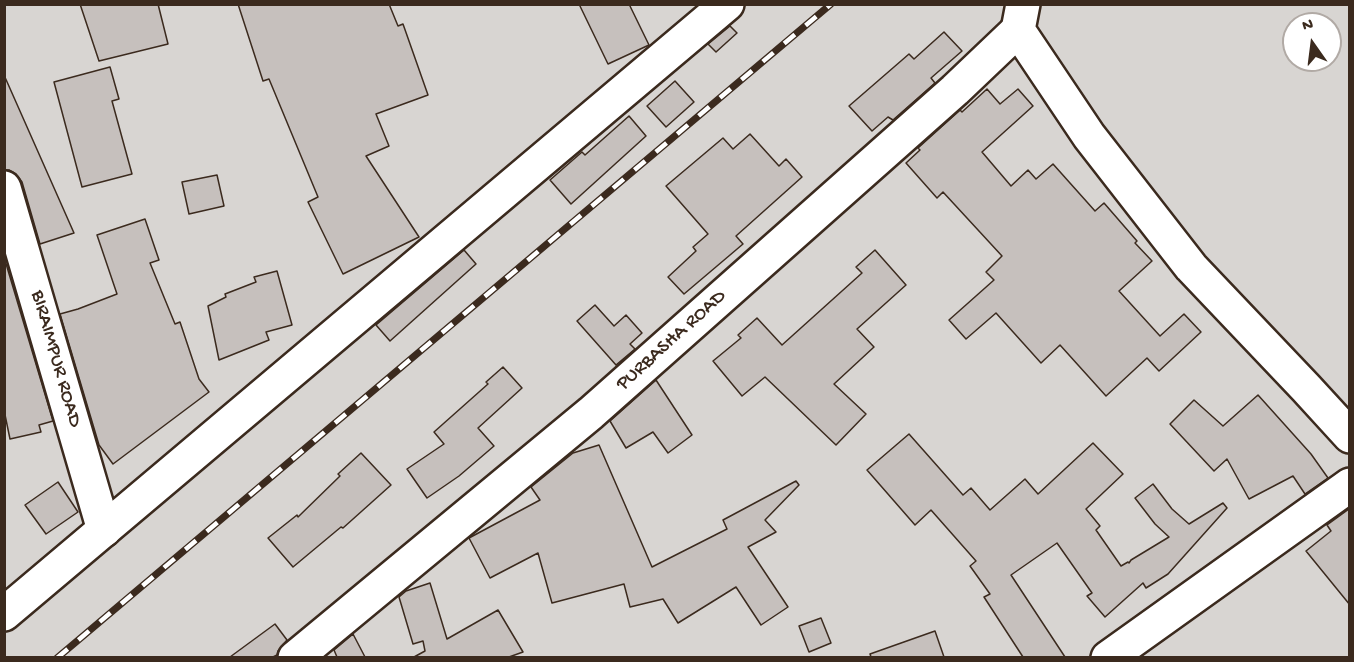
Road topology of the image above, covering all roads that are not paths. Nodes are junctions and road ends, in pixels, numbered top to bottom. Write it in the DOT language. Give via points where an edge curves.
graph roads {
  1 [pos="727,4"];
  2 [pos="1020,17"];
  3 [pos="4,188"];
  4 [pos="1350,436"];
  5 [pos="1350,485"];
  6 [pos="104,530"];
  7 [pos="4,614"];
  8 [pos="295,657"];
  9 [pos="1108,657"];
  1 -- 6 [label="street"];
  2 -- 4 [label="street" via="1089,136 1191,267"];
  2 -- 8 [label="street, PURBASHA ROAD" via="938,106 591,413"];
  3 -- 6 [label="street, BIRAIMPUR ROAD"];
  5 -- 9 [label="street"];
  6 -- 7 [label="street"];
}
